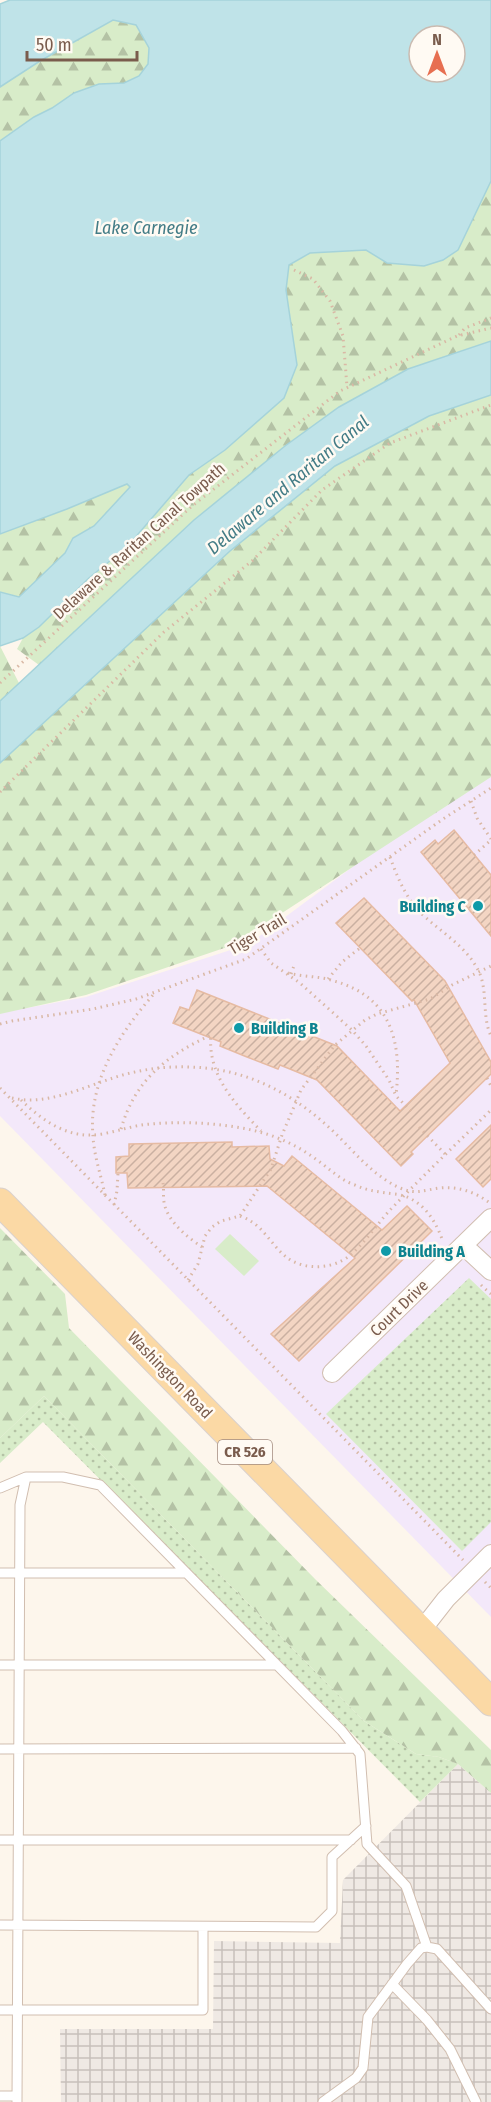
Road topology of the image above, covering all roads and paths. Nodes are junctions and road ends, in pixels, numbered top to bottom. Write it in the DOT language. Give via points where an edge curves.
graph roads {
  1 [pos="294,270"];
  2 [pos="491,318"];
  3 [pos="491,328"];
  4 [pos="457,336"];
  5 [pos="347,387"];
  6 [pos="491,405"];
  7 [pos="0,683"];
  8 [pos="491,788"];
  9 [pos="0,792"];
  10 [pos="471,801"];
  11 [pos="491,839"];
  12 [pos="474,855"];
  13 [pos="390,857"];
  14 [pos="360,948"];
  15 [pos="261,949"];
  16 [pos="295,963"];
  17 [pos="491,966"];
  18 [pos="479,971"];
  19 [pos="289,973"];
  20 [pos="328,979"];
  21 [pos="155,993"];
  22 [pos="382,1013"];
  23 [pos="0,1024"];
  24 [pos="352,1030"];
  25 [pos="491,1036"];
  26 [pos="156,1068"];
  27 [pos="215,1069"];
  28 [pos="487,1078"];
  29 [pos="99,1083"];
  30 [pos="491,1086"];
  31 [pos="0,1088"];
  32 [pos="396,1096"];
  33 [pos="10,1098"];
  34 [pos="21,1100"];
  35 [pos="296,1100"];
  36 [pos="491,1110"];
  37 [pos="413,1113"];
  38 [pos="419,1127"];
  39 [pos="121,1129"];
  40 [pos="263,1133"];
  41 [pos="93,1135"];
  42 [pos="281,1139"];
  43 [pos="446,1155"];
  44 [pos="118,1173"];
  45 [pos="163,1183"];
  46 [pos="410,1191"];
  47 [pos="404,1196"];
  48 [pos="106,1197"];
  49 [pos="0,1202"];
  50 [pos="491,1203"];
  51 [pos="114,1205"];
  52 [pos="240,1216"];
  53 [pos="491,1218"];
  54 [pos="202,1247"];
  55 [pos="458,1251"];
  56 [pos="483,1275"];
  57 [pos="188,1280"];
  58 [pos="491,1294"];
  59 [pos="332,1373"];
  60 [pos="26,1477"];
  61 [pos="0,1488"];
  62 [pos="491,1554"];
  63 [pos="474,1571"];
  64 [pos="0,1573"];
  65 [pos="19,1573"];
  66 [pos="186,1573"];
  67 [pos="491,1588"];
  68 [pos="421,1631"];
  69 [pos="0,1665"];
  70 [pos="19,1665"];
  71 [pos="277,1665"];
  72 [pos="491,1702"];
  73 [pos="356,1748"];
  74 [pos="0,1749"];
  75 [pos="19,1749"];
  76 [pos="366,1826"];
  77 [pos="0,1840"];
  78 [pos="18,1840"];
  79 [pos="351,1840"];
  80 [pos="0,1925"];
  81 [pos="18,1925"];
  82 [pos="203,1927"];
  83 [pos="427,1947"];
  84 [pos="392,1984"];
  85 [pos="491,2009"];
  86 [pos="0,2010"];
  87 [pos="18,2010"];
  88 [pos="0,2096"];
  89 [pos="17,2099"];
  90 [pos="323,2102"];
  91 [pos="476,2102"];
  1 -- 5 [label="path" via="313,279 330,301 343,336"];
  2 -- 4 [label="path" via="465,328"];
  3 -- 4 [label="path, Delaware & Raritan Canal Towpath"];
  4 -- 5 [label="path, Delaware & Raritan Canal Towpath"];
  5 -- 7 [label="path, Delaware & Raritan Canal Towpath" via="192,506"];
  6 -- 9 [label="path" via="390,442 322,489 252,561 164,632"];
  8 -- 10 [label="path, Tiger Trail"];
  10 -- 11 [label="path"];
  10 -- 13 [label="path, Tiger Trail"];
  11 -- 12 [label="path"];
  13 -- 15 [label="path, Tiger Trail"];
  13 -- 18 [label="path" via="399,882 414,905 462,948"];
  14 -- 20 [label="path"];
  15 -- 19 [label="path" via="271,963"];
  15 -- 21 [label="path, Tiger Trail" via="246,959"];
  16 -- 19 [label="path"];
  17 -- 18 [label="path"];
  18 -- 22 [label="path" via="430,999"];
  18 -- 25 [label="path"];
  19 -- 20 [label="path"];
  19 -- 24 [label="path"];
  20 -- 22 [label="path" via="353,988"];
  21 -- 23 [label="path, Tiger Trail" via="93,1009"];
  21 -- 29 [label="path" via="120,1036"];
  22 -- 24 [label="path"];
  22 -- 32 [label="path" via="396,1041"];
  24 -- 32 [label="path" via="389,1080"];
  24 -- 35 [label="path" via="335,1045"];
  26 -- 27 [label="path"];
  26 -- 27 [label="path" via="180,1050 211,1035"];
  26 -- 29 [label="path"];
  26 -- 39 [label="path" via="132,1102"];
  27 -- 35 [label="path" via="249,1077"];
  27 -- 40 [label="path" via="232,1099"];
  28 -- 30 [label="path"];
  29 -- 34 [label="path" via="61,1095"];
  29 -- 41 [label="path"];
  31 -- 33 [label="path"];
  32 -- 37 [label="path"];
  33 -- 34 [label="path"];
  33 -- 48 [label="path"];
  34 -- 41 [label="path" via="55,1127"];
  35 -- 42 [label="path"];
  35 -- 46 [label="path" via="382,1179"];
  36 -- 43 [label="path"];
  38 -- 43 [label="path"];
  39 -- 40 [label="path" via="197,1123"];
  39 -- 41 [label="path"];
  40 -- 42 [label="path"];
  41 -- 48 [label="path"];
  42 -- 47 [label="path" via="304,1150 345,1181 370,1191"];
  42 -- 52 [label="path" via="272,1169"];
  43 -- 46 [label="path"];
  44 -- 51 [label="path"];
  45 -- 54 [label="path" via="168,1214"];
  46 -- 47 [label="path"];
  46 -- 50 [label="path" via="455,1187"];
  47 -- 52 [label="path" via="350,1255 340,1262 315,1267 288,1260 256,1223"];
  47 -- 55 [label="path" via="433,1218 446,1250"];
  48 -- 51 [label="path"];
  49 -- 68 [label="main road, Washington Road / CR 526"];
  51 -- 57 [label="path"];
  52 -- 54 [label="path" via="212,1227"];
  53 -- 55 [label="street, Court Drive"];
  54 -- 57 [label="path"];
  55 -- 56 [label="street"];
  55 -- 59 [label="street, Court Drive"];
  56 -- 58 [label="path"];
  57 -- 63 [label="path"];
  60 -- 61 [label="lane"];
  60 -- 65 [label="lane" via="20,1505"];
  60 -- 66 [label="lane" via="63,1477 100,1485"];
  62 -- 63 [label="street"];
  63 -- 67 [label="path"];
  63 -- 68 [label="street"];
  64 -- 65 [label="lane"];
  65 -- 66 [label="lane"];
  65 -- 70 [label="lane"];
  66 -- 71 [label="lane"];
  68 -- 72 [label="main road, Washington Road / CR 526"];
  69 -- 70 [label="lane"];
  70 -- 71 [label="lane"];
  70 -- 75 [label="lane"];
  71 -- 73 [label="lane"];
  73 -- 75 [label="lane"];
  73 -- 76 [label="lane" via="360,1754"];
  74 -- 75 [label="lane"];
  75 -- 78 [label="lane"];
  76 -- 79 [label="lane"];
  76 -- 83 [label="lane" via="367,1844 406,1886"];
  77 -- 78 [label="lane"];
  78 -- 79 [label="lane"];
  78 -- 81 [label="lane"];
  79 -- 82 [label="lane" via="332,1857 332,1911 316,1927"];
  80 -- 81 [label="lane"];
  81 -- 82 [label="lane"];
  81 -- 87 [label="lane"];
  82 -- 87 [label="lane" via="203,2010"];
  83 -- 84 [label="lane" via="421,1948"];
  83 -- 85 [label="lane" via="436,1949"];
  84 -- 90 [label="lane" via="368,2017 363,2068 356,2078"];
  84 -- 91 [label="lane" via="450,2049"];
  86 -- 87 [label="lane"];
  87 -- 89 [label="lane"];
  88 -- 89 [label="lane"];
}
